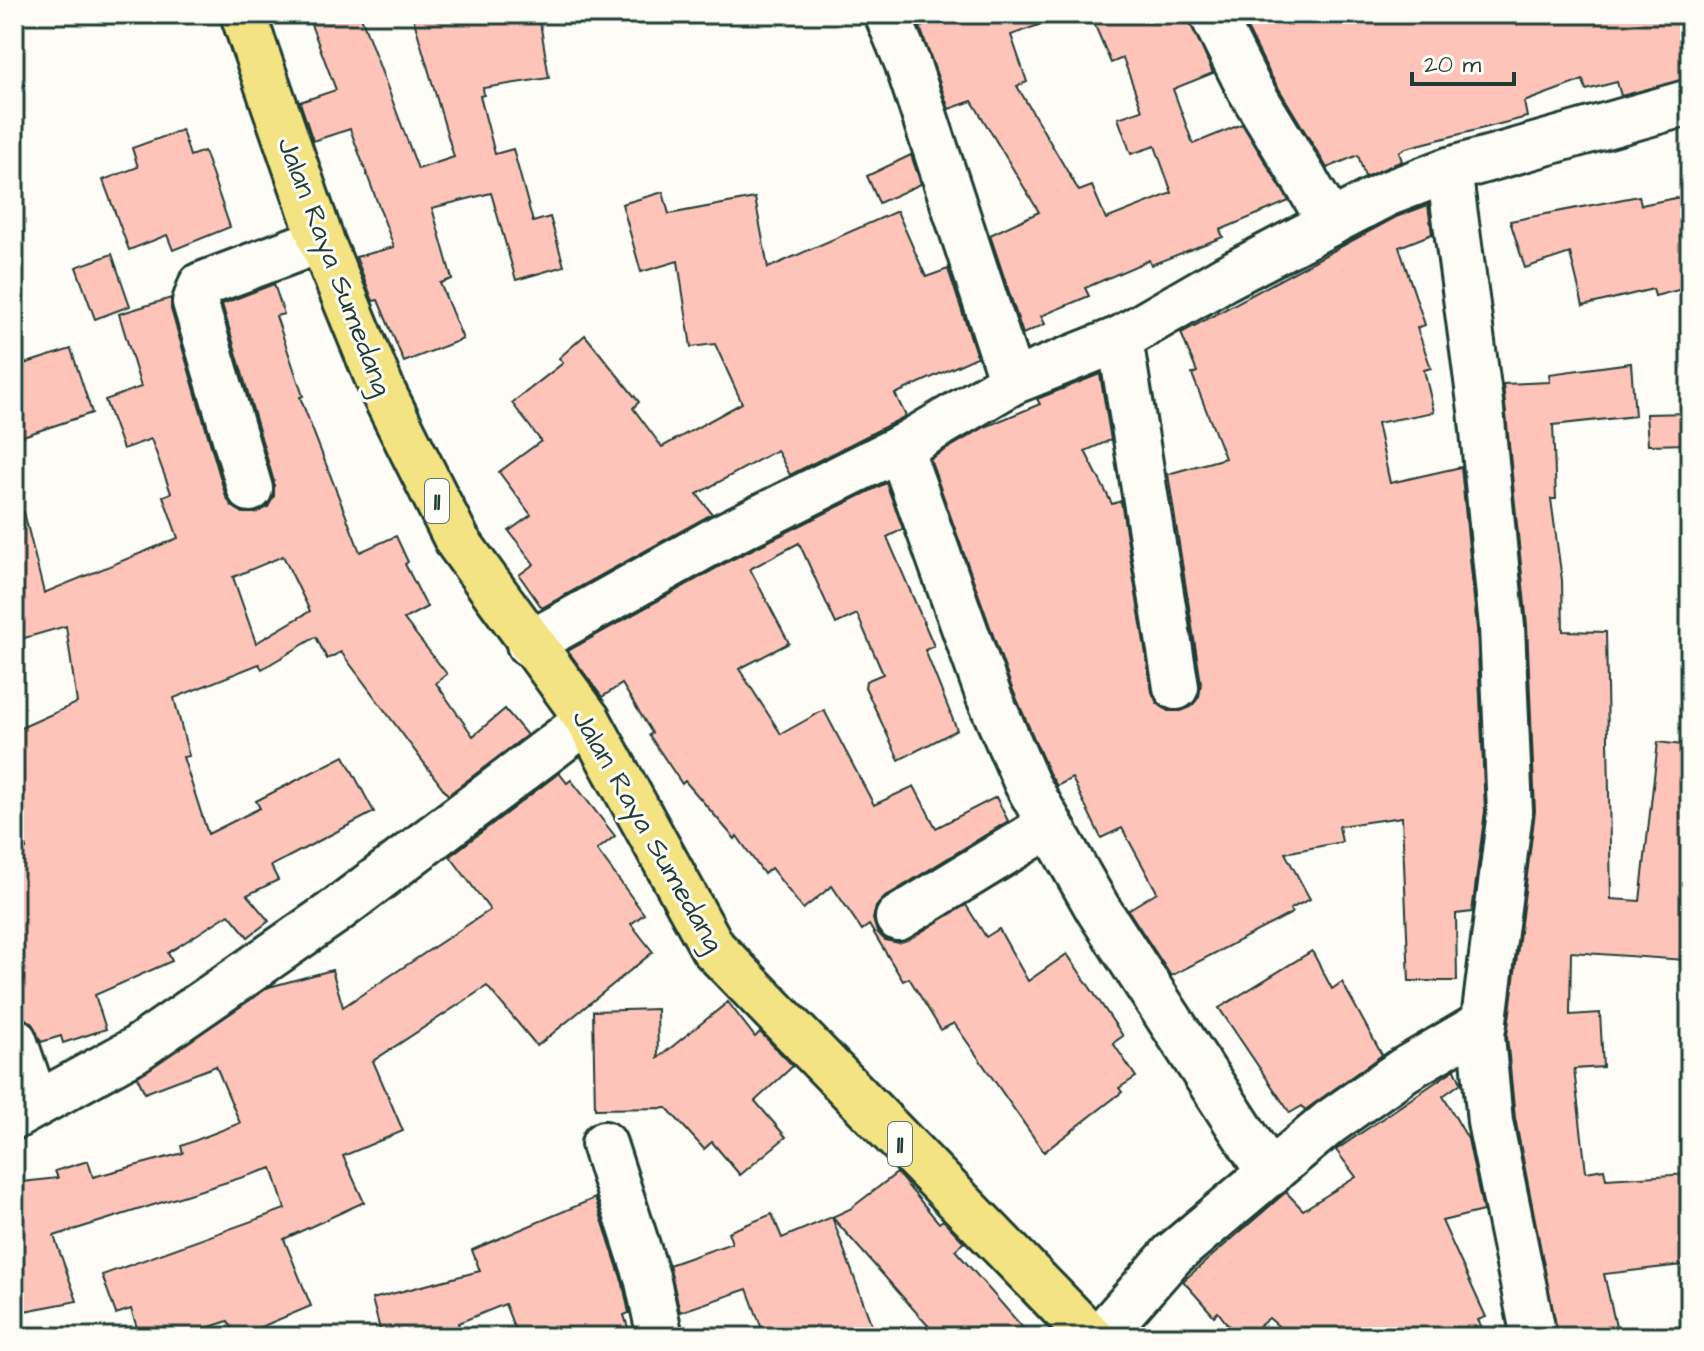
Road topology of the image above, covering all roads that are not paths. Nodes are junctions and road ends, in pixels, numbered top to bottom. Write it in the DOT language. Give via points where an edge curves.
graph roads {
  1 [pos="243,14"];
  2 [pos="887,14"];
  3 [pos="1212,14"];
  4 [pos="1690,102"];
  5 [pos="1449,170"];
  6 [pos="1331,223"];
  7 [pos="321,240"];
  8 [pos="1120,339"];
  9 [pos="1012,382"];
  10 [pos="900,448"];
  11 [pos="250,489"];
  12 [pos="529,644"];
  13 [pos="1176,687"];
  14 [pos="588,720"];
  15 [pos="1050,825"];
  16 [pos="898,918"];
  17 [pos="1484,1023"];
  18 [pos="14,1040"];
  19 [pos="25,1110"];
  20 [pos="604,1144"];
  21 [pos="1270,1174"];
  22 [pos="660,1337"];
  23 [pos="1091,1337"];
  24 [pos="1100,1337"];
  25 [pos="1534,1337"];
  1 -- 7 [label="highway, Jalan Raya Sumedang / 11"];
  2 -- 9 [label="street"];
  3 -- 6 [label="street" via="1248,86"];
  4 -- 5 [label="street"];
  5 -- 6 [label="street"];
  5 -- 17 [label="street" via="1483,425 1502,627 1509,797"];
  6 -- 8 [label="street"];
  7 -- 11 [label="street" via="201,285 197,292 195,302"];
  7 -- 12 [label="highway, Jalan Raya Sumedang / 11" via="384,394 458,542"];
  8 -- 9 [label="street"];
  8 -- 13 [label="street"];
  9 -- 10 [label="street"];
  10 -- 12 [label="street" via="721,537"];
  10 -- 15 [label="street" via="989,697"];
  12 -- 14 [label="highway, Jalan Raya Sumedang / 11"];
  14 -- 19 [label="street" via="309,930 135,1050"];
  14 -- 23 [label="highway, Jalan Raya Sumedang / 11" via="713,948"];
  15 -- 16 [label="street"];
  15 -- 21 [label="street" via="1098,909"];
  17 -- 21 [label="street" via="1330,1122"];
  17 -- 25 [label="street" via="1490,1122"];
  18 -- 19 [label="street"];
  20 -- 22 [label="street" via="647,1277"];
  21 -- 24 [label="street" via="1172,1255"];
}
